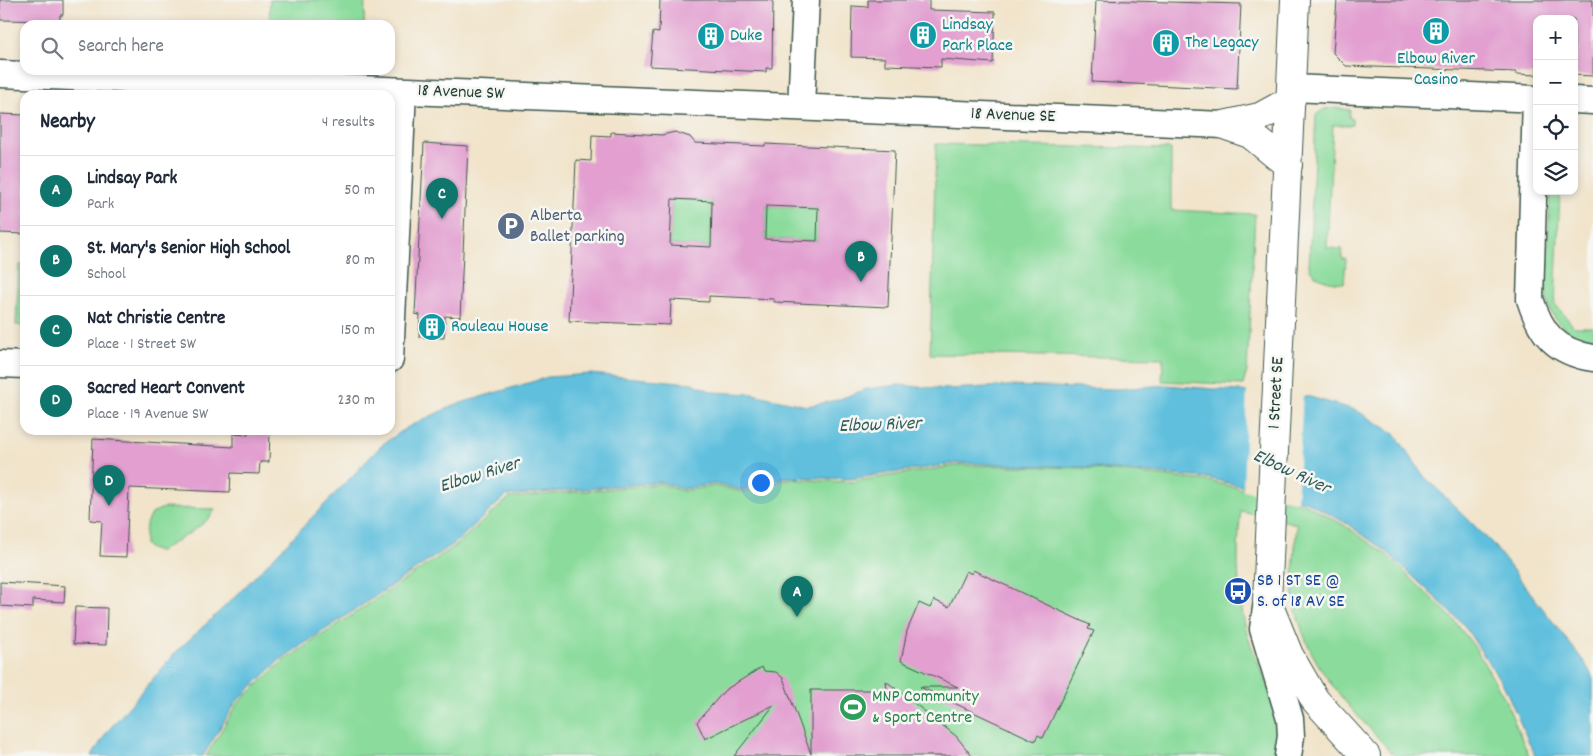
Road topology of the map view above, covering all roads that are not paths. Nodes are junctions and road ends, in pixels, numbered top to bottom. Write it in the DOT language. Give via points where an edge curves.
graph roads {
  1 [pos="806,0"];
  2 [pos="1295,0"];
  3 [pos="0,74"];
  4 [pos="20,75"];
  5 [pos="24,75"];
  6 [pos="379,90"];
  7 [pos="395,91"];
  8 [pos="403,91"];
  9 [pos="1292,94"];
  10 [pos="1533,99"];
  11 [pos="1578,100"];
  12 [pos="1593,101"];
  13 [pos="1537,105"];
  14 [pos="801,107"];
  15 [pos="1224,126"];
  16 [pos="1288,165"];
  17 [pos="395,255"];
  18 [pos="1593,358"];
  19 [pos="0,364"];
  20 [pos="20,365"];
  21 [pos="1267,601"];
  22 [pos="1288,756"];
  23 [pos="1366,756"];
  1 -- 14 [label="street"];
  2 -- 9 [label="main road, 1 Street SE"];
  3 -- 4 [label="street, 18 Avenue SW"];
  5 -- 6 [label="street, 18 Avenue SW"];
  7 -- 8 [label="street, 18 Avenue SW"];
  8 -- 14 [label="street, 18 Avenue SW"];
  8 -- 17 [label="street"];
  9 -- 10 [label="street"];
  9 -- 15 [label="main road" via="1260,117"];
  9 -- 16 [label="main road, 1 Street SE"];
  11 -- 12 [label="street"];
  13 -- 18 [label="street" via="1530,299 1536,318 1560,348"];
  14 -- 15 [label="street, 18 Avenue SE"];
  15 -- 16 [label="main road" via="1250,134"];
  16 -- 21 [label="main road, 1 Street SE"];
  19 -- 20 [label="street"];
  21 -- 22 [label="street" via="1263,630 1290,719"];
  21 -- 23 [label="main road, 1 Street SE" via="1289,655 1315,700"];
}
